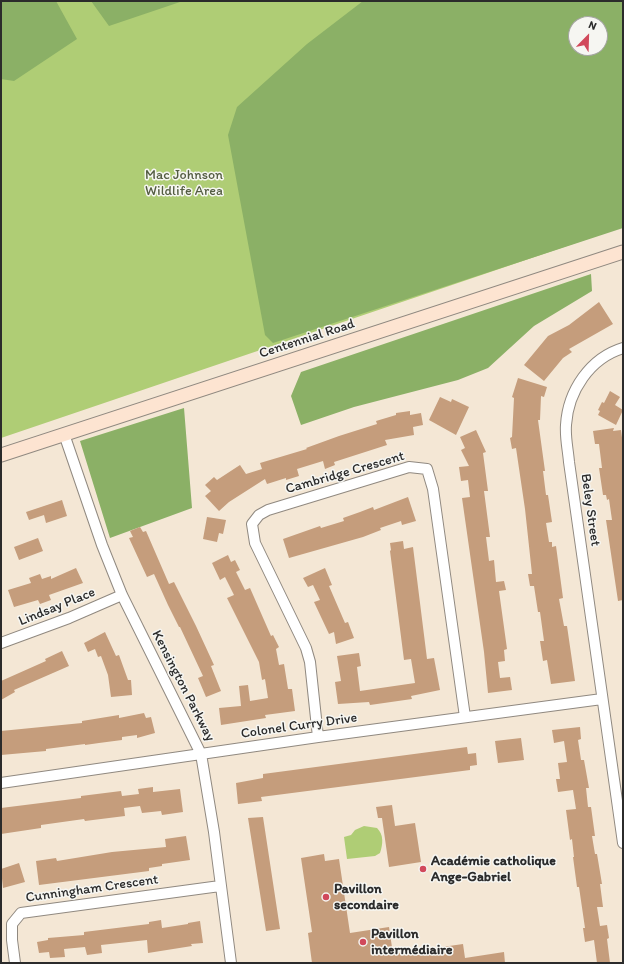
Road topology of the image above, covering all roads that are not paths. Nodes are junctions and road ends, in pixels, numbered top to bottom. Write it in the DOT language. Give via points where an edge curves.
graph roads {
  1 [pos="623,252"];
  2 [pos="623,348"];
  3 [pos="64,434"];
  4 [pos="1,455"];
  5 [pos="122,595"];
  6 [pos="1,643"];
  7 [pos="602,700"];
  8 [pos="465,717"];
  9 [pos="318,737"];
  10 [pos="201,754"];
  11 [pos="1,783"];
  12 [pos="623,843"];
  13 [pos="220,886"];
  14 [pos="15,963"];
  15 [pos="231,963"];
  1 -- 3 [label="main road, Centennial Road"];
  2 -- 7 [label="street, Beley Street" via="593,365 581,380 570,403 566,425"];
  3 -- 4 [label="main road, Centennial Road"];
  3 -- 5 [label="street, Kensington Parkway"];
  5 -- 6 [label="street, Lindsay Place"];
  5 -- 10 [label="street, Kensington Parkway"];
  7 -- 8 [label="street, Colonel Curry Drive"];
  7 -- 12 [label="street, Beley Street"];
  8 -- 9 [label="street, Colonel Curry Drive"];
  8 -- 9 [label="street, Cambridge Crescent" via="433,489 427,469 409,466 268,510 252,524 255,543 306,648 310,662"];
  9 -- 10 [label="street, Colonel Curry Drive"];
  10 -- 11 [label="street, Colonel Curry Drive"];
  10 -- 13 [label="street, Kensington Parkway"];
  13 -- 14 [label="street, Cunningham Crescent" via="21,913 12,924"];
  13 -- 15 [label="street, Kensington Parkway"];
}
